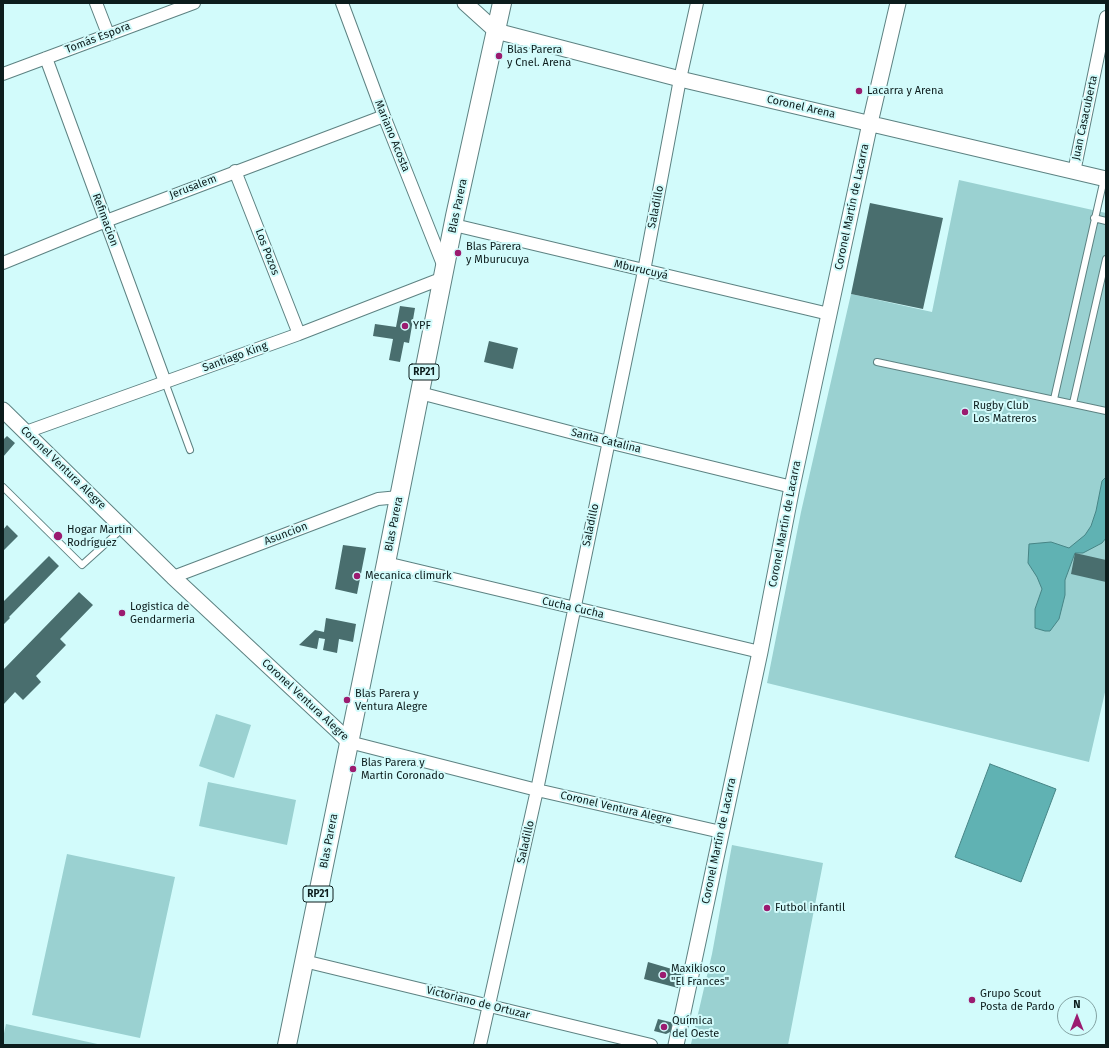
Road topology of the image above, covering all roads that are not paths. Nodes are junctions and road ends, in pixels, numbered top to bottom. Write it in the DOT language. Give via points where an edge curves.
graph roads {
  1 [pos="96,3"];
  2 [pos="194,3"];
  3 [pos="342,3"];
  4 [pos="465,3"];
  5 [pos="502,3"];
  6 [pos="697,3"];
  7 [pos="898,3"];
  8 [pos="1106,17"];
  9 [pos="496,31"];
  10 [pos="108,34"];
  11 [pos="46,58"];
  12 [pos="3,74"];
  13 [pos="680,79"];
  14 [pos="384,116"];
  15 [pos="870,123"];
  16 [pos="235,171"];
  17 [pos="1074,172"];
  18 [pos="1105,179"];
  19 [pos="1094,218"];
  20 [pos="106,221"];
  21 [pos="1106,221"];
  22 [pos="454,225"];
  23 [pos="1106,259"];
  24 [pos="3,263"];
  25 [pos="644,271"];
  26 [pos="444,273"];
  27 [pos="829,314"];
  28 [pos="299,334"];
  29 [pos="876,362"];
  30 [pos="165,382"];
  31 [pos="420,392"];
  32 [pos="1054,399"];
  33 [pos="1074,403"];
  34 [pos="3,410"];
  35 [pos="1106,411"];
  36 [pos="26,432"];
  37 [pos="608,442"];
  38 [pos="190,450"];
  39 [pos="3,487"];
  40 [pos="792,487"];
  41 [pos="399,497"];
  42 [pos="123,528"];
  43 [pos="386,563"];
  44 [pos="173,577"];
  45 [pos="574,608"];
  46 [pos="760,652"];
  47 [pos="349,742"];
  48 [pos="537,790"];
  49 [pos="721,832"];
  50 [pos="304,961"];
  51 [pos="488,1005"];
  52 [pos="287,1045"];
  53 [pos="480,1045"];
  54 [pos="651,1045"];
  55 [pos="676,1045"];
  1 -- 10 [label="street"];
  2 -- 10 [label="street, Tomás Espora"];
  3 -- 14 [label="street, Mariano Acosta"];
  4 -- 9 [label="street"];
  5 -- 9 [label="main road, Blas Parera / RP21"];
  6 -- 13 [label="street, Saladillo"];
  7 -- 15 [label="street, Coronel Martín de Lacarra"];
  8 -- 17 [label="street, Juan Casacuberta"];
  9 -- 13 [label="street, Coronel Arena"];
  9 -- 22 [label="main road, Blas Parera / RP21"];
  10 -- 11 [label="street, Tomás Espora"];
  11 -- 12 [label="street, Tomás Espora"];
  11 -- 20 [label="street, Refimacion"];
  13 -- 15 [label="street, Coronel Arena"];
  13 -- 25 [label="street, Saladillo"];
  14 -- 16 [label="street, Jerusalem"];
  14 -- 26 [label="street, Mariano Acosta"];
  15 -- 17 [label="street, Coronel Arena"];
  15 -- 27 [label="street, Coronel Martín de Lacarra"];
  16 -- 20 [label="street, Jerusalem"];
  16 -- 28 [label="street, Los Pozos"];
  17 -- 18 [label="street, Coronel Arena"];
  18 -- 19 [label="lane"];
  19 -- 21 [label="lane"];
  19 -- 32 [label="lane"];
  20 -- 24 [label="street, Jerusalem"];
  20 -- 30 [label="street, Refimacion"];
  22 -- 25 [label="street, Mburucuyá"];
  22 -- 26 [label="main road, Blas Parera / RP21"];
  23 -- 33 [label="lane"];
  25 -- 27 [label="street, Mburucuyá"];
  25 -- 37 [label="street, Saladillo"];
  26 -- 28 [label="street, Santiago King"];
  26 -- 31 [label="main road, Blas Parera / RP21"];
  27 -- 40 [label="street, Coronel Martín de Lacarra"];
  28 -- 30 [label="street, Santiago King"];
  29 -- 32 [label="lane"];
  30 -- 36 [label="street, Santiago King"];
  30 -- 38 [label="lane"];
  31 -- 37 [label="street, Santa Catalina"];
  31 -- 41 [label="main road, Blas Parera / RP21"];
  32 -- 33 [label="lane"];
  33 -- 35 [label="lane"];
  34 -- 36 [label="street, Coronel Ventura Alegre"];
  36 -- 42 [label="street, Coronel Ventura Alegre"];
  37 -- 40 [label="street, Santa Catalina"];
  37 -- 45 [label="street, Saladillo"];
  39 -- 42 [label="lane" via="82,565"];
  40 -- 46 [label="street, Coronel Martín de Lacarra"];
  41 -- 43 [label="main road, Blas Parera / RP21"];
  41 -- 44 [label="street, Asuncion" via="378,499"];
  42 -- 44 [label="street, Coronel Ventura Alegre"];
  43 -- 45 [label="street, Cucha Cucha"];
  43 -- 47 [label="main road, Blas Parera / RP21"];
  44 -- 47 [label="street, Coronel Ventura Alegre"];
  45 -- 46 [label="street, Cucha Cucha"];
  45 -- 48 [label="street, Saladillo"];
  46 -- 49 [label="street, Coronel Martín de Lacarra"];
  47 -- 48 [label="street, Coronel Ventura Alegre"];
  47 -- 50 [label="main road, Blas Parera / RP21"];
  48 -- 49 [label="street, Coronel Ventura Alegre"];
  48 -- 51 [label="street, Saladillo"];
  49 -- 55 [label="street, Coronel Martín de Lacarra"];
  50 -- 51 [label="street, Victoriano de Ortuzar"];
  50 -- 52 [label="main road, Blas Parera / RP21"];
  51 -- 53 [label="street, Saladillo"];
  51 -- 54 [label="street, Victoriano de Ortuzar"];
}
